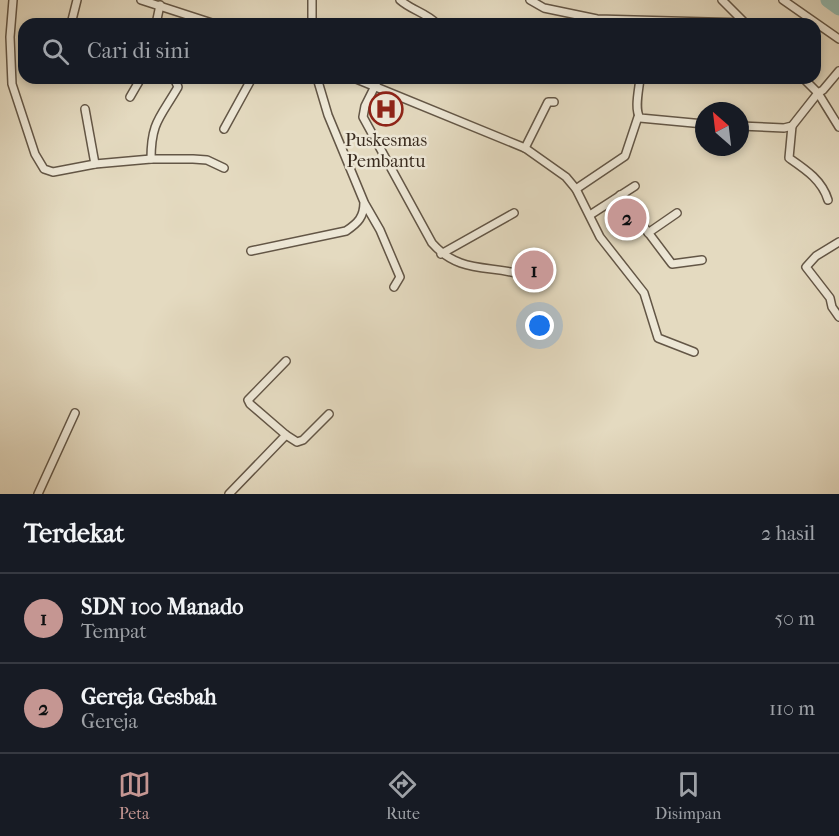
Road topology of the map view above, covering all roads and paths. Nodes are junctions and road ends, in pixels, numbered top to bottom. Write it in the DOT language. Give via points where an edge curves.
graph roads {
  1 [pos="13,0"];
  2 [pos="77,0"];
  3 [pos="142,0"];
  4 [pos="312,0"];
  5 [pos="400,0"];
  6 [pos="530,0"];
  7 [pos="722,0"];
  8 [pos="783,0"];
  9 [pos="160,5"];
  10 [pos="72,18"];
  11 [pos="157,18"];
  12 [pos="190,18"];
  13 [pos="312,18"];
  14 [pos="430,18"];
  15 [pos="591,18"];
  16 [pos="740,18"];
  17 [pos="809,18"];
  18 [pos="821,26"];
  19 [pos="839,39"];
  20 [pos="839,71"];
  21 [pos="138,84"];
  22 [pos="177,84"];
  23 [pos="249,84"];
  24 [pos="319,84"];
  25 [pos="367,84"];
  26 [pos="376,84"];
  27 [pos="640,84"];
  28 [pos="809,84"];
  29 [pos="374,87"];
  30 [pos="818,93"];
  31 [pos="130,97"];
  32 [pos="554,102"];
  33 [pos="85,109"];
  34 [pos="638,117"];
  35 [pos="695,123"];
  36 [pos="749,126"];
  37 [pos="792,126"];
  38 [pos="839,127"];
  39 [pos="224,129"];
  40 [pos="525,148"];
  41 [pos="151,159"];
  42 [pos="95,164"];
  43 [pos="224,168"];
  44 [pos="635,186"];
  45 [pos="576,189"];
  46 [pos="620,195"];
  47 [pos="828,200"];
  48 [pos="364,202"];
  49 [pos="514,213"];
  50 [pos="677,213"];
  51 [pos="590,215"];
  52 [pos="648,233"];
  53 [pos="839,242"];
  54 [pos="251,251"];
  55 [pos="441,254"];
  56 [pos="702,261"];
  57 [pos="527,276"];
  58 [pos="394,287"];
  59 [pos="839,317"];
  60 [pos="694,352"];
  61 [pos="286,361"];
  62 [pos="75,413"];
  63 [pos="329,414"];
  64 [pos="286,435"];
  65 [pos="38,494"];
  66 [pos="229,494"];
  1 -- 42 [label="street" via="12,84 40,165 53,171"];
  2 -- 10 [label="street"];
  3 -- 9 [label="street"];
  4 -- 13 [label="street"];
  5 -- 14 [label="street"];
  6 -- 15 [label="street" via="544,8"];
  7 -- 16 [label="street"];
  8 -- 17 [label="street"];
  9 -- 11 [label="street"];
  9 -- 12 [label="street"];
  18 -- 19 [label="street"];
  20 -- 30 [label="street"];
  21 -- 31 [label="street"];
  22 -- 41 [label="street" via="154,126"];
  23 -- 39 [label="street"];
  24 -- 48 [label="street"];
  25 -- 29 [label="street"];
  26 -- 29 [label="street"];
  27 -- 34 [label="street"];
  28 -- 30 [label="street"];
  29 -- 40 [label="street"];
  29 -- 55 [label="street" via="363,117 422,228"];
  30 -- 37 [label="street"];
  30 -- 38 [label="street"];
  32 -- 40 [label="street" via="548,102"];
  33 -- 42 [label="street"];
  34 -- 35 [label="street"];
  34 -- 45 [label="street" via="625,156"];
  36 -- 37 [label="street"];
  37 -- 47 [label="street" via="789,158 812,174"];
  40 -- 45 [label="street" via="566,177"];
  41 -- 42 [label="street"];
  41 -- 43 [label="street" via="207,160"];
  44 -- 46 [label="street"];
  45 -- 51 [label="street"];
  46 -- 51 [label="street"];
  46 -- 52 [label="street"];
  48 -- 54 [label="street" via="361,218 346,231"];
  48 -- 58 [label="street" via="400,277"];
  49 -- 55 [label="street"];
  50 -- 52 [label="street"];
  51 -- 60 [label="street" via="600,237 644,293 658,338"];
  52 -- 56 [label="street" via="672,264"];
  53 -- 59 [label="street" via="806,267"];
  55 -- 57 [label="street" via="473,267"];
  61 -- 64 [label="street" via="249,400"];
  62 -- 65 [label="street"];
  63 -- 64 [label="street" via="303,440 295,441"];
  64 -- 66 [label="street"];
}
